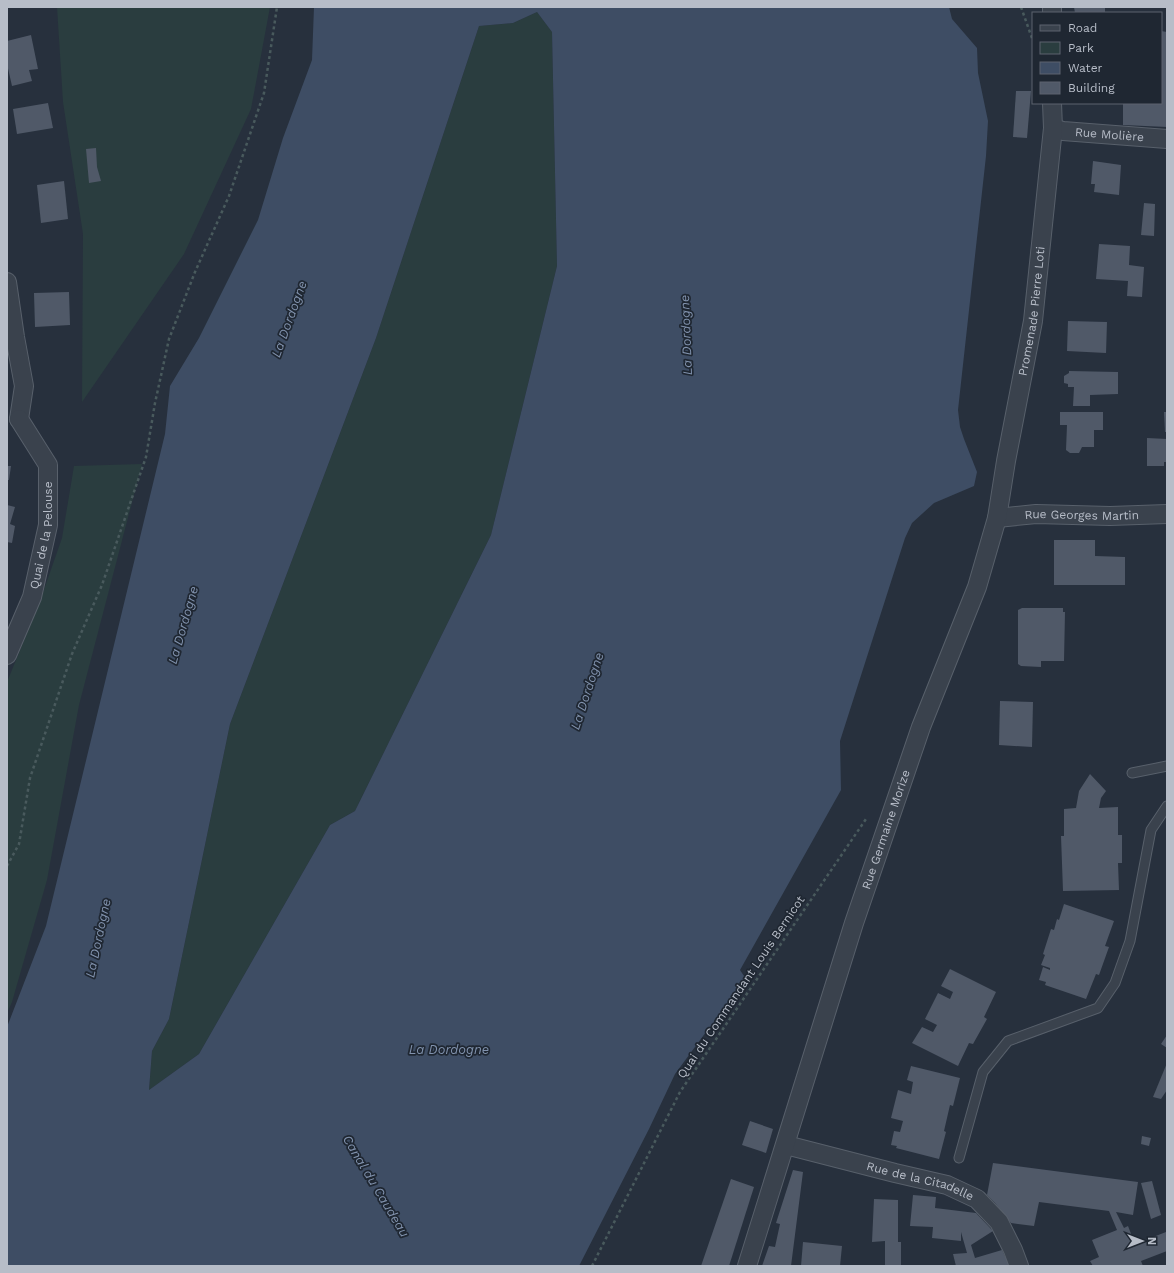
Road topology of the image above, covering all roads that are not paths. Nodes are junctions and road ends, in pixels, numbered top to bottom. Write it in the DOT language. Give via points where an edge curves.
graph roads {
  1 [pos="1052,104"];
  2 [pos="1053,128"];
  3 [pos="1167,139"];
  4 [pos="7,282"];
  5 [pos="13,418"];
  6 [pos="1167,514"];
  7 [pos="997,518"];
  8 [pos="7,655"];
  9 [pos="1167,766"];
  10 [pos="1132,772"];
  11 [pos="1167,806"];
  12 [pos="786,1145"];
  13 [pos="959,1158"];
  14 [pos="747,1266"];
  15 [pos="1019,1266"];
  1 -- 2 [label="street, Promenade Pierre Loti"];
  2 -- 3 [label="street, Rue Molière" via="1063,131"];
  2 -- 7 [label="street, Promenade Pierre Loti" via="1034,320"];
  4 -- 5 [label="street" via="24,386"];
  5 -- 8 [label="street, Quai de la Pelouse" via="48,465 48,525 32,597"];
  6 -- 7 [label="street, Rue Georges Martin" via="1036,514"];
  7 -- 12 [label="street, Rue Germaine Morize" via="977,587 921,727 854,923"];
  9 -- 10 [label="lane"];
  11 -- 13 [label="lane" via="1150,830 1130,941 1115,983 1098,1008 1008,1041 983,1072"];
  12 -- 14 [label="street, Rue Germaine Morize"];
  12 -- 15 [label="street, Rue de la Citadelle" via="947,1185 977,1199 998,1222"];
}
